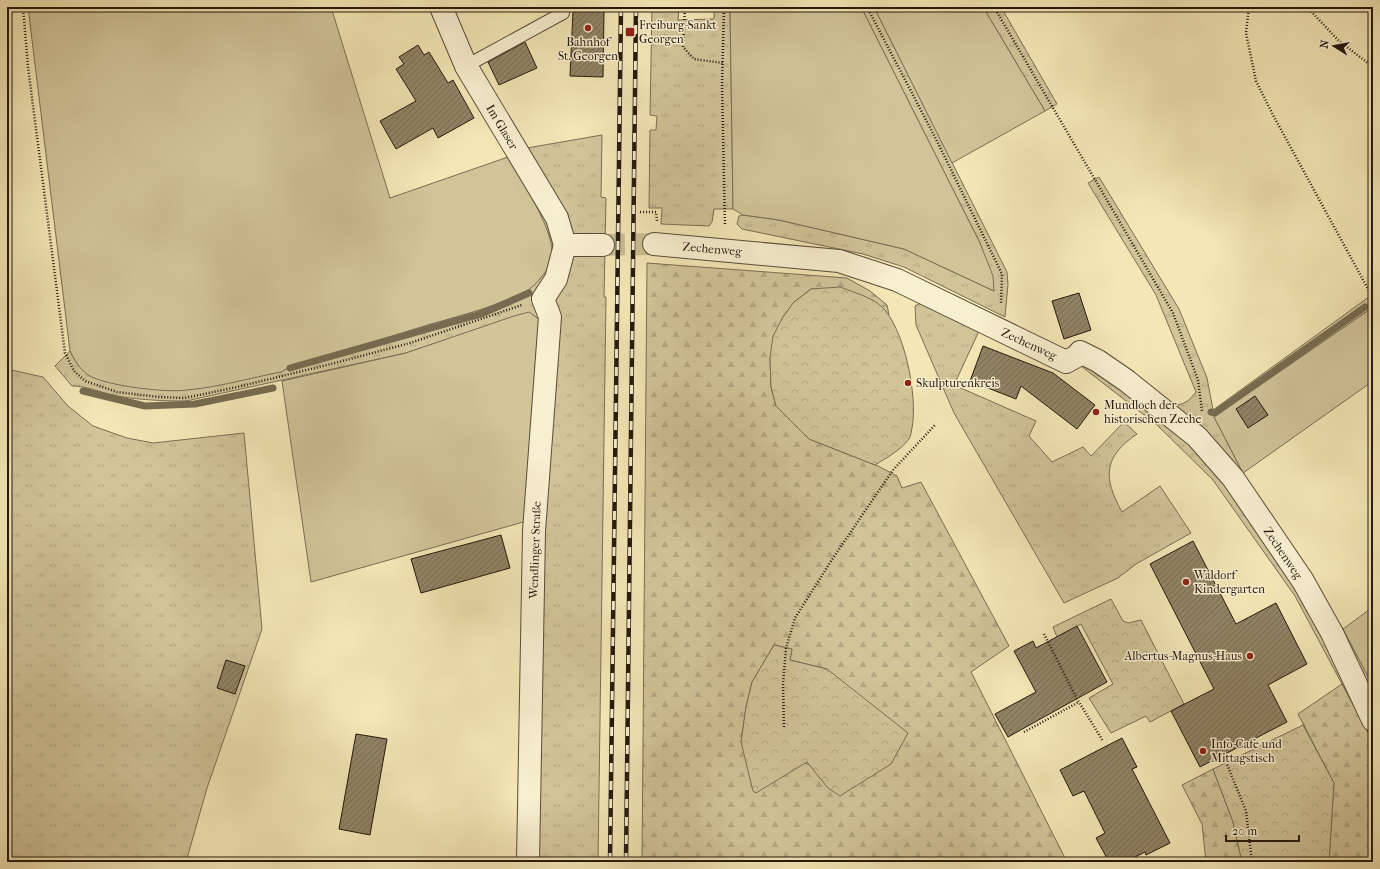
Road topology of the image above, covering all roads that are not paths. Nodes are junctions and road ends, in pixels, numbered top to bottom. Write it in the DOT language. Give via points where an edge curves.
graph roads {
  1 [pos="441,7"];
  2 [pos="563,14"];
  3 [pos="466,66"];
  4 [pos="654,244"];
  5 [pos="565,245"];
  6 [pos="603,245"];
  7 [pos="1373,720"];
  8 [pos="528,862"];
  1 -- 3 [label="street, Im Glaser"];
  2 -- 3 [label="lane"];
  3 -- 5 [label="street, Im Glaser" via="557,218"];
  4 -- 7 [label="street, Zechenweg" via="839,261 897,280 1066,362 1080,352 1098,361 1197,437 1233,478 1303,581 1332,633"];
  5 -- 6 [label="street"];
  5 -- 8 [label="street, Wendlinger Straße" via="556,279 543,299 550,317 534,531"];
}
